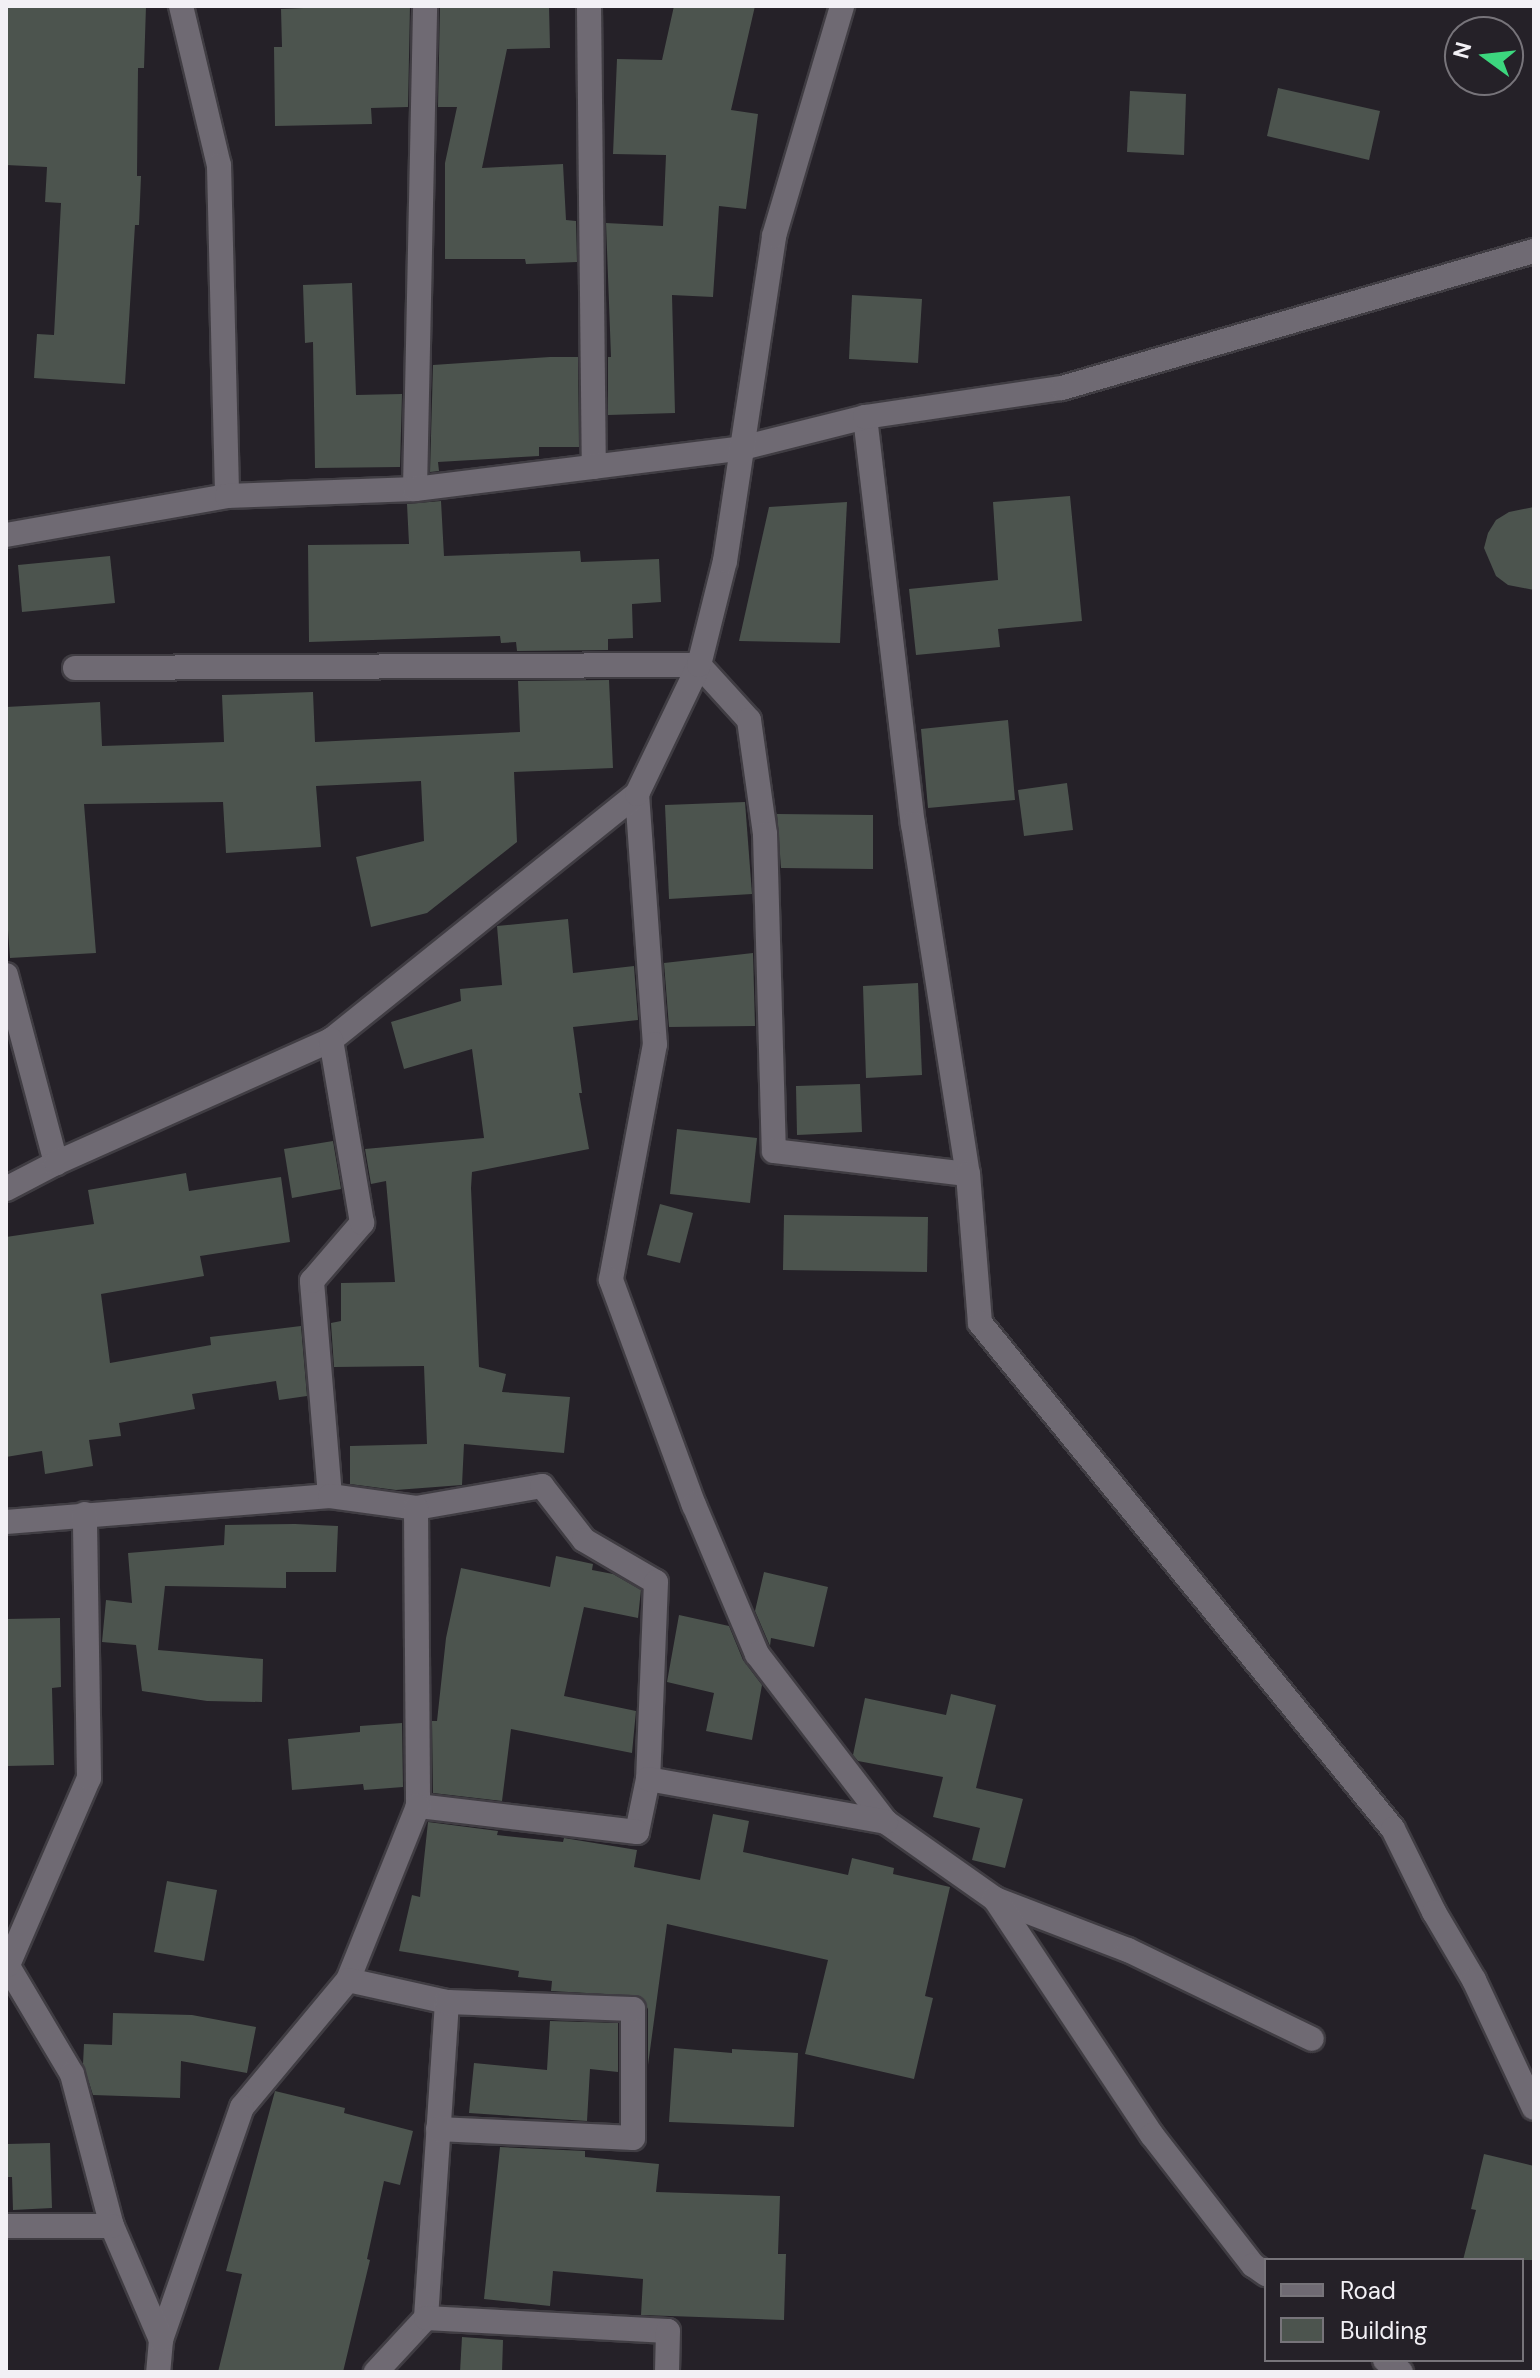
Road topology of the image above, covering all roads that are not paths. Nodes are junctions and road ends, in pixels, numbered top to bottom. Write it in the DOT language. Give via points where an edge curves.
graph roads {
  1 [pos="181,6"];
  2 [pos="425,6"];
  3 [pos="589,6"];
  4 [pos="842,6"];
  5 [pos="1534,251"];
  6 [pos="865,417"];
  7 [pos="742,448"];
  8 [pos="594,467"];
  9 [pos="415,489"];
  10 [pos="227,496"];
  11 [pos="6,535"];
  12 [pos="699,665"];
  13 [pos="75,668"];
  14 [pos="637,794"];
  15 [pos="6,975"];
  16 [pos="331,1040"];
  17 [pos="56,1163"];
  18 [pos="968,1174"];
  19 [pos="6,1189"];
  20 [pos="330,1496"];
  21 [pos="416,1508"];
  22 [pos="85,1514"];
  23 [pos="6,1522"];
  24 [pos="648,1779"];
  25 [pos="418,1806"];
  26 [pos="886,1822"];
  27 [pos="995,1899"];
  28 [pos="7,1964"];
  29 [pos="348,1980"];
  30 [pos="447,2002"];
  31 [pos="1312,2039"];
  32 [pos="1534,2108"];
  33 [pos="438,2129"];
  34 [pos="6,2226"];
  35 [pos="112,2226"];
  36 [pos="1264,2273"];
  37 [pos="426,2318"];
  38 [pos="161,2340"];
  39 [pos="158,2372"];
  40 [pos="376,2372"];
  41 [pos="667,2372"];
  1 -- 10 [label="street" via="219,165"];
  2 -- 9 [label="street"];
  3 -- 8 [label="street"];
  4 -- 7 [label="street" via="774,236"];
  5 -- 6 [label="street" via="1062,388"];
  6 -- 7 [label="street"];
  6 -- 18 [label="street" via="913,824"];
  7 -- 8 [label="street"];
  7 -- 12 [label="street" via="725,561"];
  8 -- 9 [label="street"];
  9 -- 10 [label="street"];
  10 -- 11 [label="street"];
  12 -- 13 [label="street"];
  12 -- 14 [label="street"];
  12 -- 18 [label="street" via="749,720 765,834 774,1151"];
  14 -- 16 [label="street"];
  14 -- 26 [label="street" via="655,1044 611,1280 694,1505 757,1654"];
  15 -- 17 [label="street"];
  16 -- 17 [label="street"];
  16 -- 20 [label="street" via="362,1223 312,1281"];
  17 -- 19 [label="street"];
  18 -- 32 [label="street" via="980,1323 1393,1829 1474,1980"];
  20 -- 21 [label="street"];
  20 -- 22 [label="street"];
  21 -- 24 [label="street" via="542,1486 584,1540 656,1582"];
  21 -- 25 [label="street"];
  22 -- 23 [label="street"];
  22 -- 28 [label="street" via="89,1778"];
  24 -- 25 [label="street" via="637,1832"];
  24 -- 26 [label="street"];
  25 -- 29 [label="street"];
  26 -- 27 [label="street"];
  27 -- 31 [label="street" via="1128,1950"];
  27 -- 36 [label="street" via="1152,2135"];
  28 -- 35 [label="street" via="72,2074"];
  29 -- 30 [label="street"];
  29 -- 38 [label="street" via="242,2107"];
  30 -- 33 [label="street"];
  30 -- 33 [label="street" via="633,2009 633,2138"];
  33 -- 37 [label="street"];
  34 -- 35 [label="street"];
  35 -- 38 [label="street"];
  37 -- 40 [label="street"];
  37 -- 41 [label="street" via="668,2331"];
  38 -- 39 [label="street"];
}
